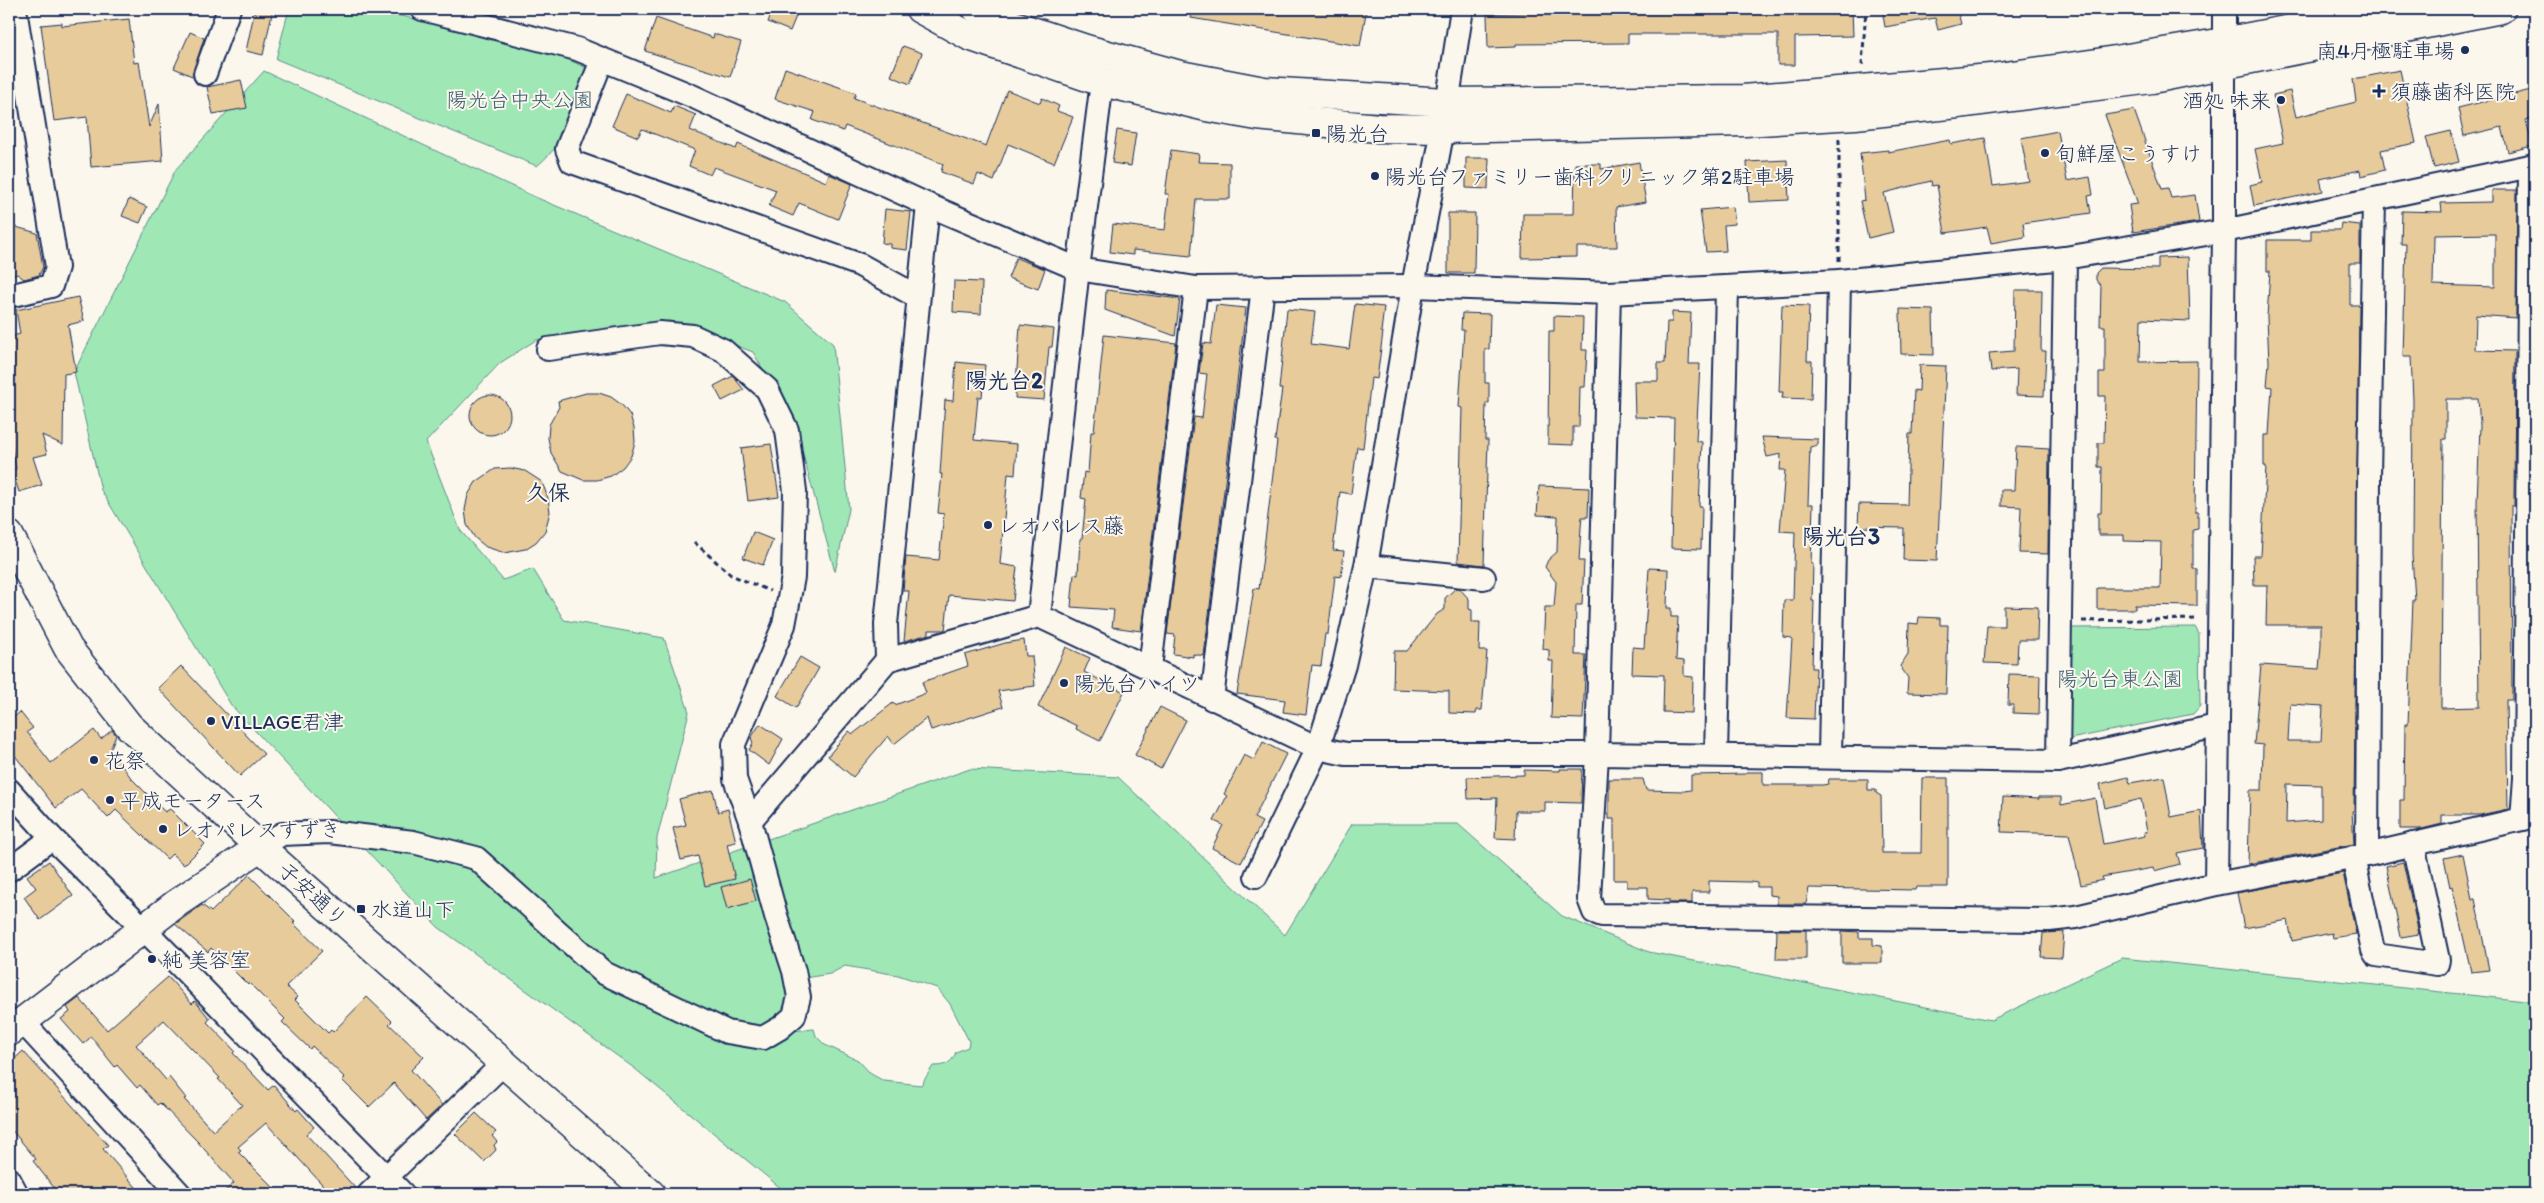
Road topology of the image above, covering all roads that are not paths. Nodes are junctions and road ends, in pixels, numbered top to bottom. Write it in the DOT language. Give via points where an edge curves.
graph roads {
  1 [pos="16,9"];
  2 [pos="229,9"];
  3 [pos="422,9"];
  4 [pos="920,9"];
  5 [pos="977,9"];
  6 [pos="1462,9"];
  7 [pos="2224,9"];
  8 [pos="2392,9"];
  9 [pos="2501,9"];
  10 [pos="2224,53"];
  11 [pos="602,60"];
  12 [pos="205,74"];
  13 [pos="1102,82"];
  14 [pos="1446,102"];
  15 [pos="1443,129"];
  16 [pos="2533,166"];
  17 [pos="2374,199"];
  18 [pos="928,205"];
  19 [pos="2224,231"];
  20 [pos="2065,258"];
  21 [pos="1078,268"];
  22 [pos="1839,281"];
  23 [pos="1413,286"];
  24 [pos="1263,287"];
  25 [pos="1196,288"];
  26 [pos="1727,288"];
  27 [pos="1609,293"];
  28 [pos="9,296"];
  29 [pos="918,297"];
  30 [pos="548,348"];
  31 [pos="9,535"];
  32 [pos="1366,566"];
  33 [pos="1484,578"];
  34 [pos="1039,616"];
  35 [pos="887,660"];
  36 [pos="1150,668"];
  37 [pos="1212,699"];
  38 [pos="2218,726"];
  39 [pos="1318,748"];
  40 [pos="1597,754"];
  41 [pos="1716,755"];
  42 [pos="1830,757"];
  43 [pos="2058,761"];
  44 [pos="9,790"];
  45 [pos="2528,817"];
  46 [pos="750,820"];
  47 [pos="52,838"];
  48 [pos="2413,844"];
  49 [pos="260,847"];
  50 [pos="2360,856"];
  51 [pos="9,870"];
  52 [pos="1256,876"];
  53 [pos="2216,884"];
  54 [pos="144,929"];
  55 [pos="15,1027"];
  56 [pos="504,1063"];
  57 [pos="386,1177"];
  58 [pos="9,1179"];
  59 [pos="17,1194"];
  60 [pos="180,1194"];
  61 [pos="369,1194"];
  62 [pos="403,1194"];
  63 [pos="651,1194"];
  1 -- 28 [label="street" via="57,267 51,286"];
  2 -- 12 [label="street"];
  3 -- 11 [label="street" via="576,49"];
  4 -- 13 [label="street" via="969,36"];
  5 -- 14 [label="street" via="990,17 1086,49 1180,75 1264,91"];
  6 -- 14 [label="street"];
  7 -- 10 [label="street"];
  8 -- 10 [label="street"];
  9 -- 10 [label="street"];
  10 -- 14 [label="street" via="1824,93 1743,98"];
  10 -- 15 [label="street" via="2152,79 1855,115 1745,122"];
  10 -- 19 [label="street"];
  11 -- 18 [label="street" via="692,96"];
  11 -- 29 [label="street" via="567,149 572,162 860,265"];
  13 -- 15 [label="street" via="1257,116 1378,128"];
  13 -- 21 [label="street"];
  14 -- 15 [label="street"];
  15 -- 23 [label="street"];
  16 -- 17 [label="street"];
  16 -- 45 [label="street" via="2525,778"];
  17 -- 19 [label="street"];
  17 -- 50 [label="street"];
  18 -- 21 [label="street"];
  18 -- 29 [label="street"];
  19 -- 20 [label="street"];
  19 -- 38 [label="street"];
  20 -- 22 [label="street"];
  20 -- 43 [label="street"];
  21 -- 25 [label="street"];
  21 -- 34 [label="street"];
  22 -- 26 [label="street"];
  22 -- 42 [label="street"];
  23 -- 24 [label="street"];
  23 -- 27 [label="street"];
  23 -- 32 [label="street"];
  24 -- 25 [label="street"];
  24 -- 37 [label="street"];
  25 -- 36 [label="street"];
  26 -- 27 [label="street"];
  26 -- 41 [label="street"];
  27 -- 40 [label="street"];
  29 -- 35 [label="street" via="886,624"];
  30 -- 46 [label="street" via="660,333 693,336 723,350 767,389 787,430 795,491 793,577 784,625 734,744 735,779"];
  31 -- 49 [label="street, 子安通り" via="68,648 129,726"];
  32 -- 33 [label="street"];
  32 -- 39 [label="street" via="1344,665"];
  34 -- 35 [label="street"];
  34 -- 36 [label="street"];
  35 -- 46 [label="street"];
  36 -- 37 [label="street"];
  37 -- 39 [label="street"];
  38 -- 43 [label="street"];
  38 -- 53 [label="street"];
  39 -- 40 [label="street" via="1346,754"];
  39 -- 52 [label="street"];
  40 -- 41 [label="street"];
  40 -- 53 [label="street" via="1589,899 1594,912 1602,915 2049,920 2076,917"];
  41 -- 42 [label="street"];
  42 -- 43 [label="street"];
  44 -- 47 [label="street"];
  45 -- 48 [label="street"];
  46 -- 49 [label="street" via="799,997 794,1016 763,1038 728,1032 604,973 476,858 413,842 329,832 282,834"];
  47 -- 51 [label="street"];
  47 -- 54 [label="street"];
  48 -- 50 [label="street"];
  48 -- 50 [label="street" via="2437,964 2376,955"];
  49 -- 54 [label="street"];
  49 -- 56 [label="street, 子安通り"];
  50 -- 53 [label="street"];
  54 -- 55 [label="street"];
  54 -- 57 [label="street"];
  55 -- 60 [label="street"];
  56 -- 57 [label="street"];
  56 -- 63 [label="street, 子安通り"];
  57 -- 61 [label="street"];
  57 -- 62 [label="street"];
  58 -- 59 [label="street"];
}
